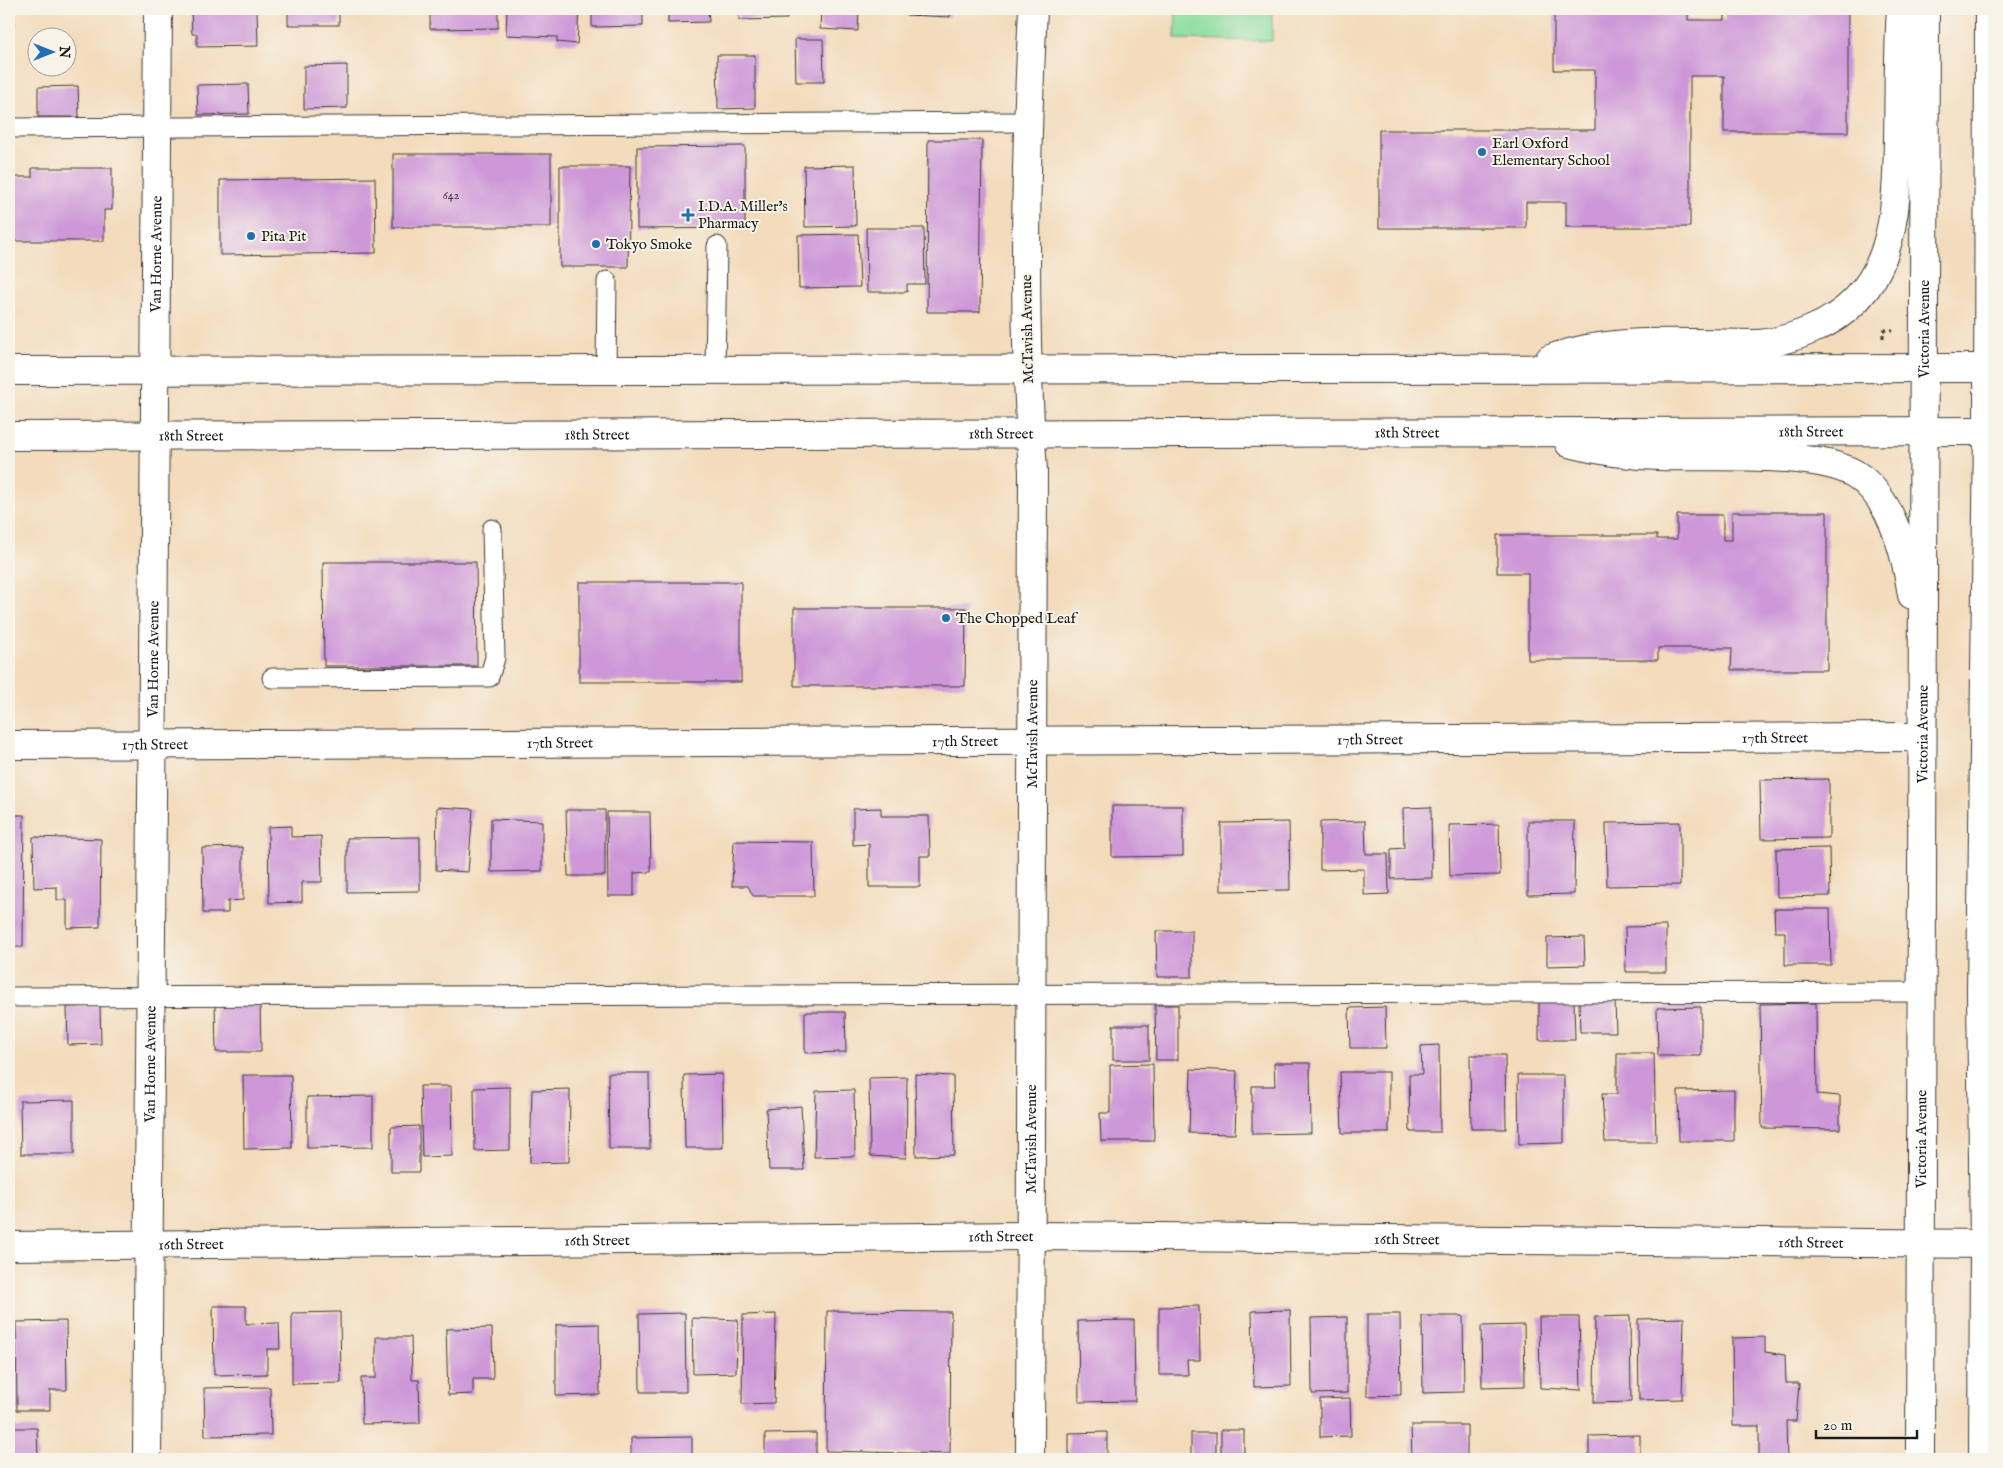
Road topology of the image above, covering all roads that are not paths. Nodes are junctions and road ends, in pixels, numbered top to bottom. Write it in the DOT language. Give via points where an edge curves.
graph roads {
  1 [pos="158,9"];
  2 [pos="1033,9"];
  3 [pos="1901,9"];
  4 [pos="1925,9"];
  5 [pos="1989,9"];
  6 [pos="1028,122"];
  7 [pos="157,127"];
  8 [pos="9,128"];
  9 [pos="717,246"];
  10 [pos="607,281"];
  11 [pos="1924,367"];
  12 [pos="1027,368"];
  13 [pos="1525,368"];
  14 [pos="1991,368"];
  15 [pos="606,370"];
  16 [pos="715,370"];
  17 [pos="9,371"];
  18 [pos="154,372"];
  19 [pos="1524,431"];
  20 [pos="1923,431"];
  21 [pos="1991,431"];
  22 [pos="1030,433"];
  23 [pos="9,436"];
  24 [pos="155,436"];
  25 [pos="492,528"];
  26 [pos="1922,664"];
  27 [pos="272,678"];
  28 [pos="1921,737"];
  29 [pos="1989,740"];
  30 [pos="1033,741"];
  31 [pos="150,744"];
  32 [pos="9,745"];
  33 [pos="1994,768"];
  34 [pos="1982,832"];
  35 [pos="1921,992"];
  36 [pos="1988,992"];
  37 [pos="1032,993"];
  38 [pos="149,996"];
  39 [pos="9,997"];
  40 [pos="1031,1236"];
  41 [pos="1919,1244"];
  42 [pos="1989,1244"];
  43 [pos="9,1246"];
  44 [pos="149,1246"];
  45 [pos="147,1459"];
  46 [pos="1030,1459"];
  47 [pos="1920,1459"];
  48 [pos="1982,1459"];
  1 -- 7 [label="main road, Van Horne Avenue"];
  2 -- 6 [label="main road, McTavish Avenue"];
  3 -- 13 [label="main road" via="1894,215 1888,248 1875,276 1856,301 1830,322 1801,334 1760,344 1623,344 1570,353"];
  4 -- 11 [label="main road, Victoria Avenue"];
  5 -- 14 [label="main road"];
  6 -- 7 [label="lane"];
  6 -- 12 [label="main road, McTavish Avenue"];
  7 -- 8 [label="lane"];
  7 -- 18 [label="main road, Van Horne Avenue"];
  9 -- 16 [label="lane"];
  10 -- 15 [label="lane"];
  11 -- 13 [label="main road"];
  11 -- 14 [label="main road"];
  11 -- 20 [label="main road, Victoria Avenue"];
  12 -- 13 [label="main road"];
  12 -- 16 [label="main road"];
  12 -- 22 [label="main road, McTavish Avenue"];
  14 -- 21 [label="main road"];
  15 -- 16 [label="main road"];
  15 -- 18 [label="main road"];
  17 -- 18 [label="main road"];
  18 -- 24 [label="main road, Van Horne Avenue"];
  19 -- 20 [label="main road, 18th Street"];
  19 -- 22 [label="main road, 18th Street"];
  19 -- 26 [label="main road" via="1620,453 1791,459 1826,463 1856,475 1884,505 1896,532 1909,580"];
  20 -- 21 [label="main road, 18th Street"];
  20 -- 26 [label="main road, Victoria Avenue"];
  21 -- 29 [label="main road"];
  22 -- 24 [label="main road, 18th Street"];
  22 -- 30 [label="main road, McTavish Avenue" via="1033,471"];
  23 -- 24 [label="main road, 18th Street"];
  24 -- 31 [label="main road, Van Horne Avenue"];
  25 -- 27 [label="lane" via="495,658 489,677"];
  26 -- 28 [label="main road, Victoria Avenue"];
  28 -- 30 [label="main road, 17th Street"];
  28 -- 35 [label="main road, Victoria Avenue"];
  29 -- 34 [label="main road"];
  30 -- 31 [label="main road, 17th Street"];
  30 -- 37 [label="main road, McTavish Avenue"];
  31 -- 32 [label="main road, 17th Street"];
  31 -- 38 [label="main road, Van Horne Avenue"];
  33 -- 34 [label="main road"];
  34 -- 36 [label="main road"];
  35 -- 37 [label="lane"];
  35 -- 41 [label="main road, Victoria Avenue"];
  36 -- 42 [label="main road"];
  37 -- 38 [label="lane"];
  37 -- 40 [label="main road, McTavish Avenue"];
  38 -- 39 [label="lane"];
  38 -- 44 [label="main road, Van Horne Avenue"];
  40 -- 41 [label="main road, 16th Street"];
  40 -- 44 [label="main road, 16th Street"];
  40 -- 46 [label="main road, McTavish Avenue"];
  41 -- 42 [label="main road, 16th Street"];
  41 -- 47 [label="main road, Victoria Avenue"];
  42 -- 48 [label="main road"];
  43 -- 44 [label="main road, 16th Street"];
  44 -- 45 [label="main road, Van Horne Avenue"];
}
